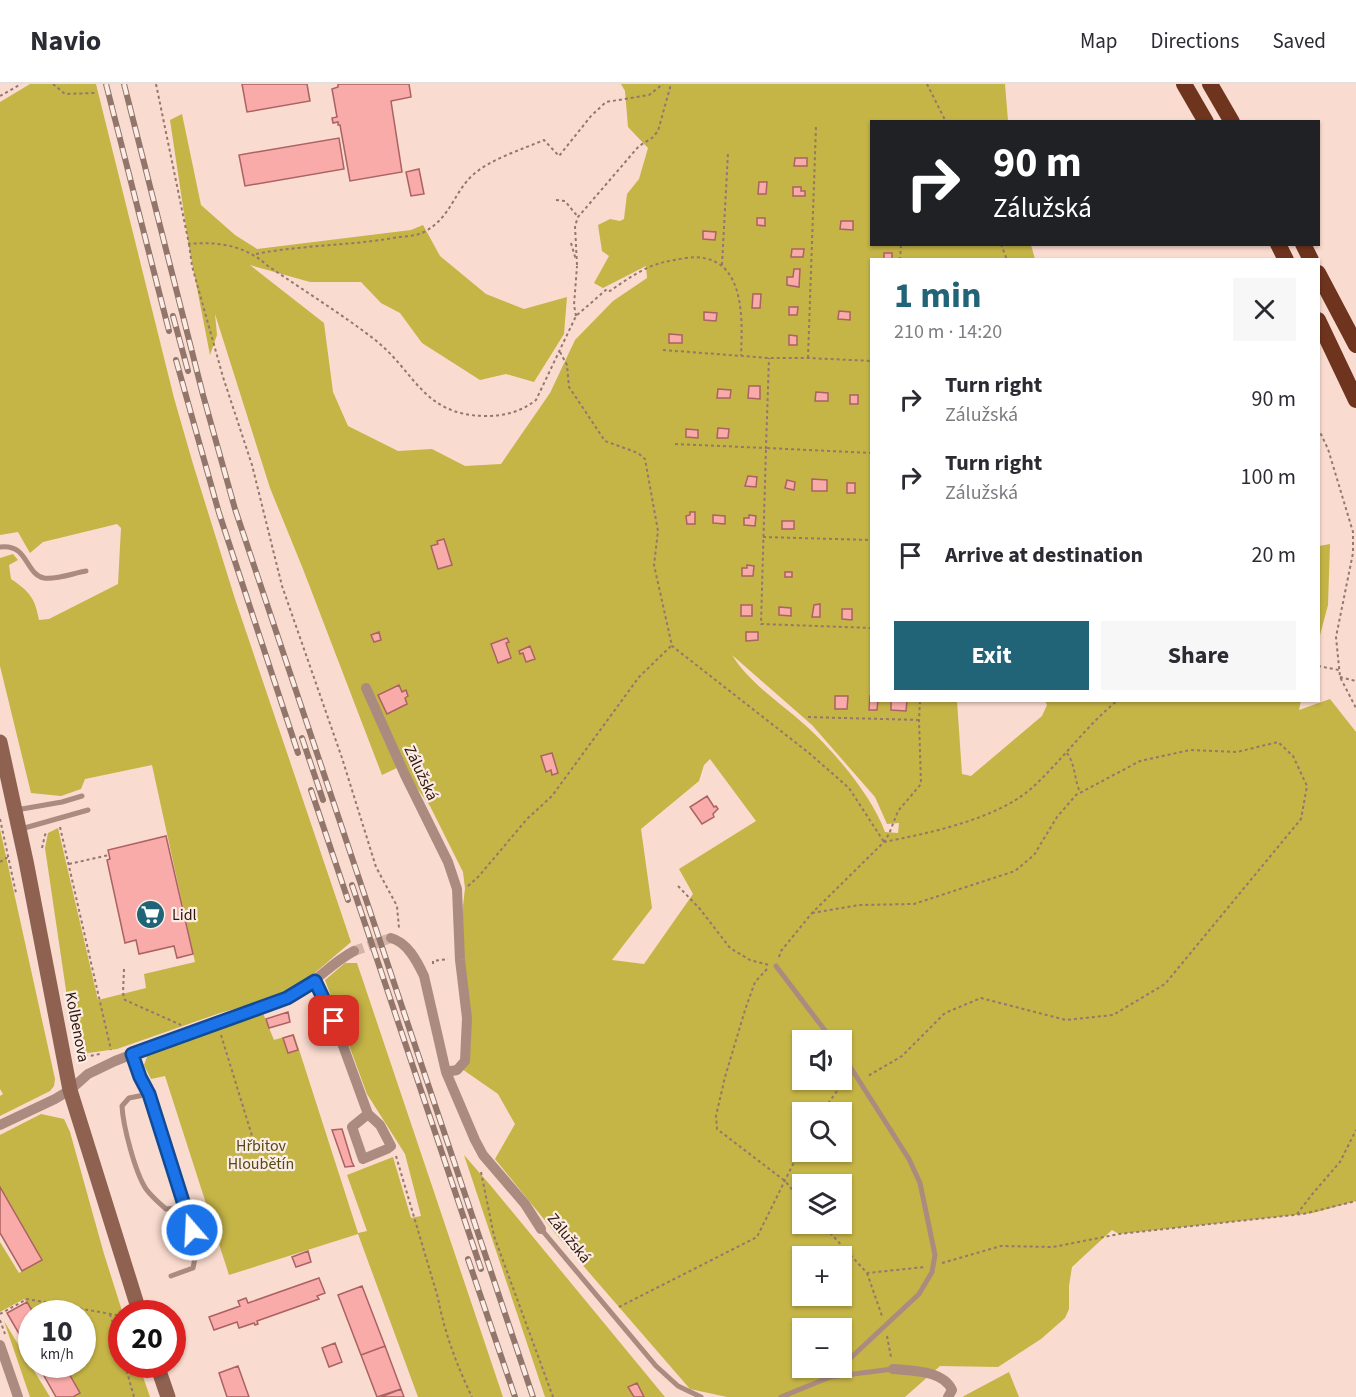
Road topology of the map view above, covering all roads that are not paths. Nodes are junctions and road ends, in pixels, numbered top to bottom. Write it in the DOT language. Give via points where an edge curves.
graph roads {
  1 [pos="1184,84"];
  2 [pos="1210,84"];
  3 [pos="1205,120"];
  4 [pos="1231,120"];
  5 [pos="1320,277"];
  6 [pos="1320,324"];
  7 [pos="1356,345"];
  8 [pos="1356,400"];
  9 [pos="0,547"];
  10 [pos="86,570"];
  11 [pos="366,688"];
  12 [pos="0,742"];
  13 [pos="81,796"];
  14 [pos="15,810"];
  15 [pos="88,810"];
  16 [pos="19,829"];
  17 [pos="395,939"];
  18 [pos="354,951"];
  19 [pos="773,966"];
  20 [pos="315,981"];
  21 [pos="824,1030"];
  22 [pos="132,1054"];
  23 [pos="852,1071"];
  24 [pos="446,1072"];
  25 [pos="70,1090"];
  26 [pos="149,1094"];
  27 [pos="368,1113"];
  28 [pos="0,1125"];
  29 [pos="184,1206"];
  30 [pos="541,1229"];
  31 [pos="171,1276"];
  32 [pos="136,1300"];
  33 [pos="0,1345"];
  34 [pos="852,1356"];
  35 [pos="893,1369"];
  36 [pos="852,1374"];
  37 [pos="161,1378"];
  38 [pos="828,1378"];
  39 [pos="18,1397"];
  40 [pos="168,1397"];
  41 [pos="701,1397"];
  42 [pos="781,1397"];
  43 [pos="948,1397"];
  1 -- 3 [label="highway"];
  2 -- 4 [label="highway"];
  5 -- 7 [label="highway"];
  6 -- 8 [label="highway"];
  9 -- 10 [label="lane" via="16,548 40,577"];
  11 -- 24 [label="street, Zálužská" via="448,862 456,889 467,1018 465,1061 457,1070"];
  12 -- 14 [label="main road, Kolbenova"];
  13 -- 14 [label="lane"];
  14 -- 16 [label="main road, Kolbenova"];
  15 -- 16 [label="lane"];
  16 -- 25 [label="main road, Kolbenova"];
  17 -- 24 [label="street, Zálužská" via="418,963 424,976"];
  18 -- 20 [label="street"];
  19 -- 21 [label="lane"];
  20 -- 22 [label="street" via="287,998"];
  20 -- 27 [label="street"];
  22 -- 25 [label="street" via="88,1074"];
  22 -- 26 [label="lane"];
  23 -- 34 [label="lane" via="909,1159 920,1183 935,1255 932,1272 919,1294"];
  24 -- 30 [label="street, Zálužská" via="483,1155"];
  25 -- 28 [label="street"];
  25 -- 32 [label="main road, Kolbenova"];
  26 -- 29 [label="lane"];
  26 -- 29 [label="lane" via="129,1098 122,1106 130,1145 144,1186 154,1199 166,1209"];
  27 -- 27 [label="street" via="352,1127 363,1159 391,1146"];
  29 -- 31 [label="lane" via="196,1253 193,1268"];
  30 -- 41 [label="lane, Zálužská" via="656,1366 678,1386"];
  33 -- 39 [label="street"];
  35 -- 36 [label="lane"];
  35 -- 43 [label="street" via="924,1372 943,1380 952,1390"];
  37 -- 40 [label="main road"];
  38 -- 42 [label="lane"];
}
